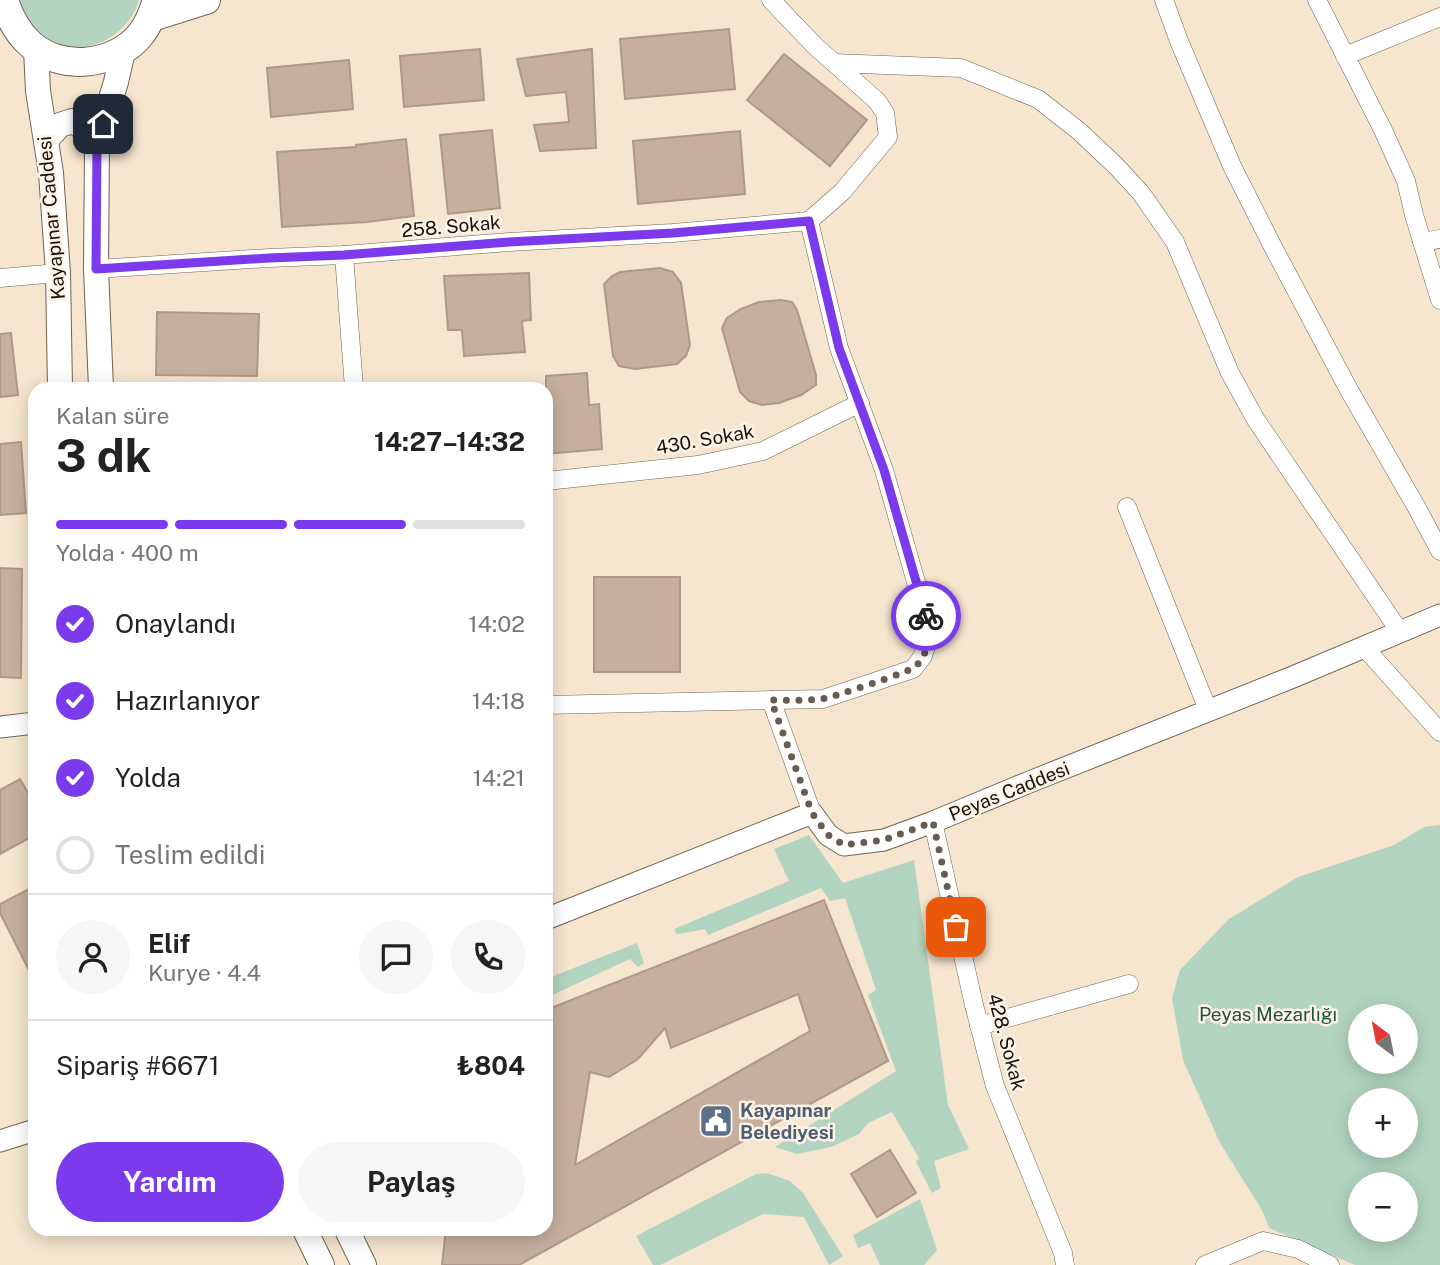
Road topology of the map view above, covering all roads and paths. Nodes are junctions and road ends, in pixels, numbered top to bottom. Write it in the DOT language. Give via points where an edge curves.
graph roads {
  1 [pos="4,0"];
  2 [pos="206,0"];
  3 [pos="771,0"];
  4 [pos="1164,0"];
  5 [pos="1317,0"];
  6 [pos="154,9"];
  7 [pos="1440,17"];
  8 [pos="21,43"];
  9 [pos="123,51"];
  10 [pos="1345,56"];
  11 [pos="834,63"];
  12 [pos="46,140"];
  13 [pos="97,144"];
  14 [pos="809,221"];
  15 [pos="1431,240"];
  16 [pos="344,255"];
  17 [pos="96,269"];
  18 [pos="58,272"];
  19 [pos="0,278"];
  20 [pos="1440,300"];
  21 [pos="60,382"];
  22 [pos="101,382"];
  23 [pos="354,382"];
  24 [pos="860,403"];
  25 [pos="553,480"];
  26 [pos="1127,507"];
  27 [pos="1440,551"];
  28 [pos="1440,615"];
  29 [pos="1400,632"];
  30 [pos="1364,647"];
  31 [pos="771,700"];
  32 [pos="553,705"];
  33 [pos="1208,710"];
  34 [pos="28,724"];
  35 [pos="0,727"];
  36 [pos="1440,732"];
  37 [pos="812,813"];
  38 [pos="933,822"];
  39 [pos="553,916"];
  40 [pos="1129,984"];
  41 [pos="979,1026"];
  42 [pos="28,1132"];
  43 [pos="0,1140"];
  44 [pos="308,1236"];
  45 [pos="350,1236"];
  46 [pos="322,1265"];
  47 [pos="364,1265"];
  48 [pos="1065,1265"];
  49 [pos="1205,1265"];
  50 [pos="1330,1265"];
  1 -- 8 [label="main road"];
  2 -- 6 [label="main road"];
  3 -- 11 [label="street"];
  4 -- 27 [label="street" via="1238,178"];
  5 -- 10 [label="street"];
  6 -- 9 [label="main road" via="140,36"];
  7 -- 10 [label="street"];
  8 -- 9 [label="main road" via="79,63"];
  8 -- 12 [label="main road, Kayapınar Caddesi" via="38,91"];
  9 -- 13 [label="main road, Kayapınar Caddesi"];
  10 -- 15 [label="street" via="1384,130"];
  11 -- 14 [label="street" via="877,101 885,113 888,137 842,192"];
  11 -- 29 [label="street" via="961,68 1038,99 1116,166 1142,193 1175,242 1230,373 1256,420"];
  12 -- 13 [label="main road" via="60,125 72,121 86,129"];
  12 -- 18 [label="main road, Kayapınar Caddesi"];
  13 -- 17 [label="main road, Kayapınar Caddesi"];
  14 -- 16 [label="street, 258. Sokak"];
  14 -- 24 [label="street" via="839,348"];
  15 -- 20 [label="street"];
  16 -- 17 [label="street, 258. Sokak"];
  16 -- 23 [label="street"];
  17 -- 22 [label="main road, Kayapınar Caddesi"];
  18 -- 19 [label="street"];
  18 -- 21 [label="main road, Kayapınar Caddesi"];
  24 -- 25 [label="street, 430. Sokak" via="763,451 698,465"];
  24 -- 31 [label="street" via="928,624 923,656 913,669 823,699"];
  26 -- 33 [label="street"];
  28 -- 29 [label="street, Peyas Caddesi"];
  29 -- 30 [label="street, Peyas Caddesi"];
  30 -- 33 [label="street, Peyas Caddesi"];
  30 -- 36 [label="street"];
  31 -- 32 [label="street"];
  31 -- 37 [label="street"];
  33 -- 38 [label="street, Peyas Caddesi"];
  34 -- 35 [label="street"];
  37 -- 38 [label="street, Peyas Caddesi" via="828,835 844,845 884,840"];
  37 -- 39 [label="street"];
  38 -- 41 [label="street, 428. Sokak"];
  40 -- 41 [label="street"];
  41 -- 48 [label="street, 428. Sokak" via="995,1086"];
  42 -- 43 [label="street"];
  44 -- 46 [label="main road"];
  45 -- 47 [label="main road"];
  49 -- 50 [label="street" via="1263,1241 1297,1249"];
}
